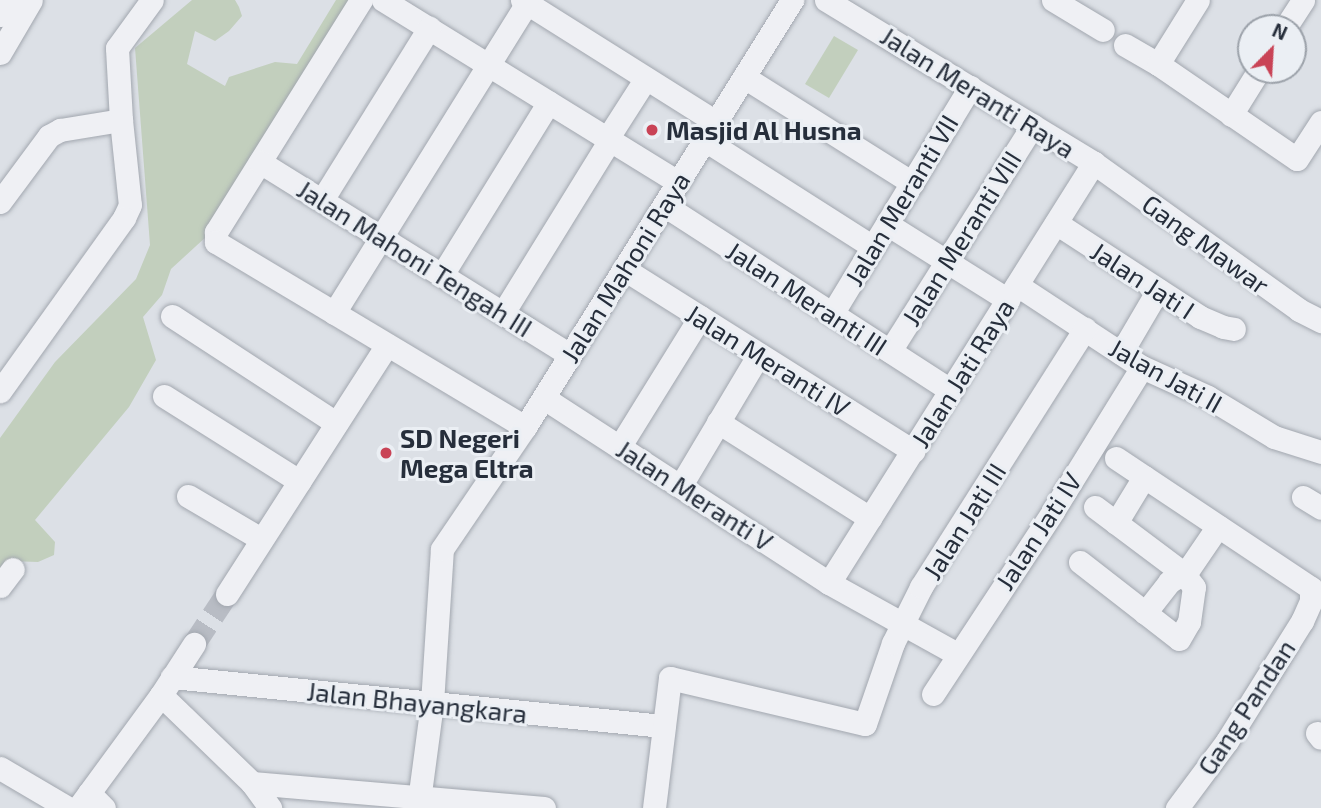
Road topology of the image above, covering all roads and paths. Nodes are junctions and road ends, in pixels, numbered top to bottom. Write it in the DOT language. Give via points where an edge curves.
graph roads {
  1 [pos="9,0"];
  2 [pos="31,0"];
  3 [pos="152,0"];
  4 [pos="361,0"];
  5 [pos="383,0"];
  6 [pos="792,0"];
  7 [pos="826,0"];
  8 [pos="1053,0"];
  9 [pos="1198,0"];
  10 [pos="536,4"];
  11 [pos="5,20"];
  12 [pos="429,28"];
  13 [pos="1103,30"];
  14 [pos="1125,45"];
  15 [pos="0,53"];
  16 [pos="1158,64"];
  17 [pos="489,65"];
  18 [pos="744,77"];
  19 [pos="646,78"];
  20 [pos="1250,84"];
  21 [pos="971,87"];
  22 [pos="549,102"];
  23 [pos="1231,116"];
  24 [pos="121,120"];
  25 [pos="1321,122"];
  26 [pos="1033,125"];
  27 [pos="710,131"];
  28 [pos="609,140"];
  29 [pos="1307,153"];
  30 [pos="260,162"];
  31 [pos="1094,163"];
  32 [pos="678,182"];
  33 [pos="912,183"];
  34 [pos="322,200"];
  35 [pos="0,202"];
  36 [pos="664,205"];
  37 [pos="1056,223"];
  38 [pos="887,224"];
  39 [pos="382,237"];
  40 [pos="873,247"];
  41 [pos="947,261"];
  42 [pos="624,269"];
  43 [pos="442,275"];
  44 [pos="1158,290"];
  45 [pos="1012,293"];
  46 [pos="334,313"];
  47 [pos="503,313"];
  48 [pos="832,314"];
  49 [pos="172,316"];
  50 [pos="699,317"];
  51 [pos="1321,321"];
  52 [pos="1234,329"];
  53 [pos="1085,330"];
  54 [pos="387,345"];
  55 [pos="890,351"];
  56 [pos="1121,353"];
  57 [pos="759,354"];
  58 [pos="570,355"];
  59 [pos="1142,367"];
  60 [pos="0,391"];
  61 [pos="951,391"];
  62 [pos="164,396"];
  63 [pos="552,402"];
  64 [pos="718,422"];
  65 [pos="337,423"];
  66 [pos="525,427"];
  67 [pos="620,446"];
  68 [pos="913,451"];
  69 [pos="1321,452"];
  70 [pos="1116,458"];
  71 [pos="1144,477"];
  72 [pos="299,481"];
  73 [pos="681,485"];
  74 [pos="188,496"];
  75 [pos="1095,507"];
  76 [pos="870,518"];
  77 [pos="1116,523"];
  78 [pos="1218,526"];
  79 [pos="261,539"];
  80 [pos="1080,562"];
  81 [pos="1183,573"];
  82 [pos="1316,581"];
  83 [pos="829,583"];
  84 [pos="227,594"];
  85 [pos="1145,612"];
  86 [pos="1311,622"];
  87 [pos="901,625"];
  88 [pos="194,644"];
  89 [pos="957,654"];
  90 [pos="166,686"];
  91 [pos="933,694"];
  92 [pos="432,703"];
  93 [pos="662,726"];
  94 [pos="0,768"];
  95 [pos="252,783"];
  96 [pos="419,802"];
  97 [pos="90,803"];
  98 [pos="510,806"];
  99 [pos="68,808"];
  100 [pos="270,808"];
  101 [pos="544,808"];
  102 [pos="654,808"];
  103 [pos="1177,808"];
  1 -- 11 [label="street"];
  2 -- 11 [label="street"];
  3 -- 24 [label="street" via="117,48"];
  4 -- 30 [label="street"];
  5 -- 12 [label="street"];
  6 -- 18 [label="street, Jalan Mahoni Raya"];
  7 -- 21 [label="street, Jalan Meranti Raya"];
  8 -- 13 [label="street"];
  9 -- 16 [label="street"];
  10 -- 17 [label="street"];
  10 -- 19 [label="street"];
  11 -- 15 [label="street"];
  12 -- 17 [label="street"];
  12 -- 34 [label="street"];
  14 -- 16 [label="street"];
  16 -- 23 [label="street"];
  17 -- 22 [label="street"];
  17 -- 39 [label="street"];
  18 -- 27 [label="street, Jalan Mahoni Raya"];
  18 -- 33 [label="street"];
  19 -- 27 [label="street"];
  19 -- 28 [label="street"];
  20 -- 23 [label="street"];
  21 -- 26 [label="street, Jalan Meranti Raya"];
  21 -- 33 [label="street, Jalan Meranti VII"];
  22 -- 28 [label="street"];
  22 -- 43 [label="street"];
  23 -- 29 [label="street"];
  24 -- 35 [label="street" via="49,136"];
  24 -- 60 [label="street" via="130,205"];
  25 -- 29 [label="street"];
  26 -- 31 [label="street, Jalan Meranti Raya"];
  26 -- 41 [label="street, Jalan Meranti VIII"];
  27 -- 32 [label="street, Jalan Mahoni Raya"];
  27 -- 40 [label="street"];
  28 -- 32 [label="street"];
  28 -- 47 [label="street"];
  30 -- 34 [label="street, Jalan Mahoni Tengah III"];
  30 -- 46 [label="street" via="216,232 216,242"];
  31 -- 37 [label="street, Jalan Jati Raya"];
  31 -- 51 [label="street, Gang Mawar" via="1298,310"];
  32 -- 36 [label="street, Jalan Mahoni Raya"];
  33 -- 38 [label="street, Jalan Meranti VII"];
  34 -- 39 [label="street, Jalan Mahoni Tengah III"];
  36 -- 42 [label="street, Jalan Mahoni Raya"];
  36 -- 48 [label="street, Jalan Meranti III"];
  37 -- 44 [label="street, Jalan Jati I"];
  37 -- 45 [label="street, Jalan Jati Raya"];
  38 -- 40 [label="street, Jalan Meranti VII"];
  38 -- 41 [label="street, Jalan Jati II"];
  39 -- 43 [label="street, Jalan Mahoni Tengah III"];
  39 -- 46 [label="street"];
  40 -- 48 [label="street, Jalan Meranti VII"];
  41 -- 45 [label="street, Jalan Jati II"];
  41 -- 55 [label="street, Jalan Meranti VIII"];
  42 -- 50 [label="street, Jalan Meranti IV"];
  42 -- 58 [label="street, Jalan Mahoni Raya"];
  43 -- 47 [label="street, Jalan Mahoni Tengah III"];
  44 -- 52 [label="street, Jalan Jati I" via="1200,317"];
  44 -- 56 [label="street"];
  45 -- 53 [label="street, Jalan Jati II"];
  45 -- 61 [label="street, Jalan Jati Raya"];
  46 -- 54 [label="street"];
  47 -- 58 [label="street, Jalan Mahoni Tengah III"];
  48 -- 55 [label="street, Jalan Meranti III"];
  49 -- 65 [label="street"];
  50 -- 57 [label="street, Jalan Meranti IV"];
  50 -- 67 [label="street"];
  53 -- 56 [label="street, Jalan Jati II"];
  53 -- 87 [label="street, Jalan Jati III"];
  54 -- 65 [label="street"];
  54 -- 66 [label="street"];
  55 -- 61 [label="street, Jalan Meranti III"];
  56 -- 59 [label="street, Jalan Jati II"];
  57 -- 64 [label="street"];
  57 -- 68 [label="street, Jalan Meranti IV"];
  58 -- 63 [label="street, Jalan Mahoni Raya"];
  59 -- 69 [label="street, Jalan Jati II" via="1208,397 1274,437"];
  59 -- 89 [label="street, Jalan Jati IV"];
  61 -- 68 [label="street, Jalan Jati Raya"];
  62 -- 72 [label="street"];
  63 -- 66 [label="street, Jalan Mahoni Raya"];
  63 -- 67 [label="street, Jalan Meranti V"];
  64 -- 73 [label="street"];
  64 -- 76 [label="street"];
  65 -- 72 [label="street"];
  66 -- 92 [label="street, Jalan Mahoni Raya" via="442,549"];
  67 -- 73 [label="street, Jalan Meranti V"];
  68 -- 76 [label="street, Jalan Jati Raya"];
  70 -- 71 [label="street"];
  71 -- 77 [label="street"];
  71 -- 78 [label="street"];
  72 -- 79 [label="street"];
  73 -- 83 [label="street, Jalan Meranti V"];
  74 -- 79 [label="street"];
  75 -- 77 [label="street"];
  76 -- 83 [label="street, Jalan Jati Raya"];
  77 -- 81 [label="street"];
  78 -- 81 [label="street"];
  78 -- 82 [label="street"];
  79 -- 84 [label="street"];
  80 -- 85 [label="street"];
  81 -- 85 [label="street" via="1169,582"];
  81 -- 85 [label="street" via="1194,587 1189,622 1179,639"];
  82 -- 86 [label="street, Gang Pandan"];
  83 -- 87 [label="street, Jalan Meranti V"];
  86 -- 103 [label="street, Gang Pandan"];
  87 -- 89 [label="street, Jalan Meranti V"];
  87 -- 93 [label="street, Jalan Jati III" via="865,724 675,677 667,682"];
  88 -- 90 [label="street"];
  89 -- 91 [label="street, Jalan Jati IV"];
  90 -- 92 [label="street, Jalan Bhayangkara"];
  90 -- 95 [label="street"];
  90 -- 97 [label="street"];
  92 -- 93 [label="street, Jalan Bhayangkara"];
  92 -- 96 [label="street, Jalan Mahoni Raya"];
  93 -- 102 [label="street"];
  94 -- 99 [label="street"];
  95 -- 96 [label="street"];
  95 -- 100 [label="street"];
  96 -- 98 [label="street"];
  98 -- 101 [label="street"];
}
